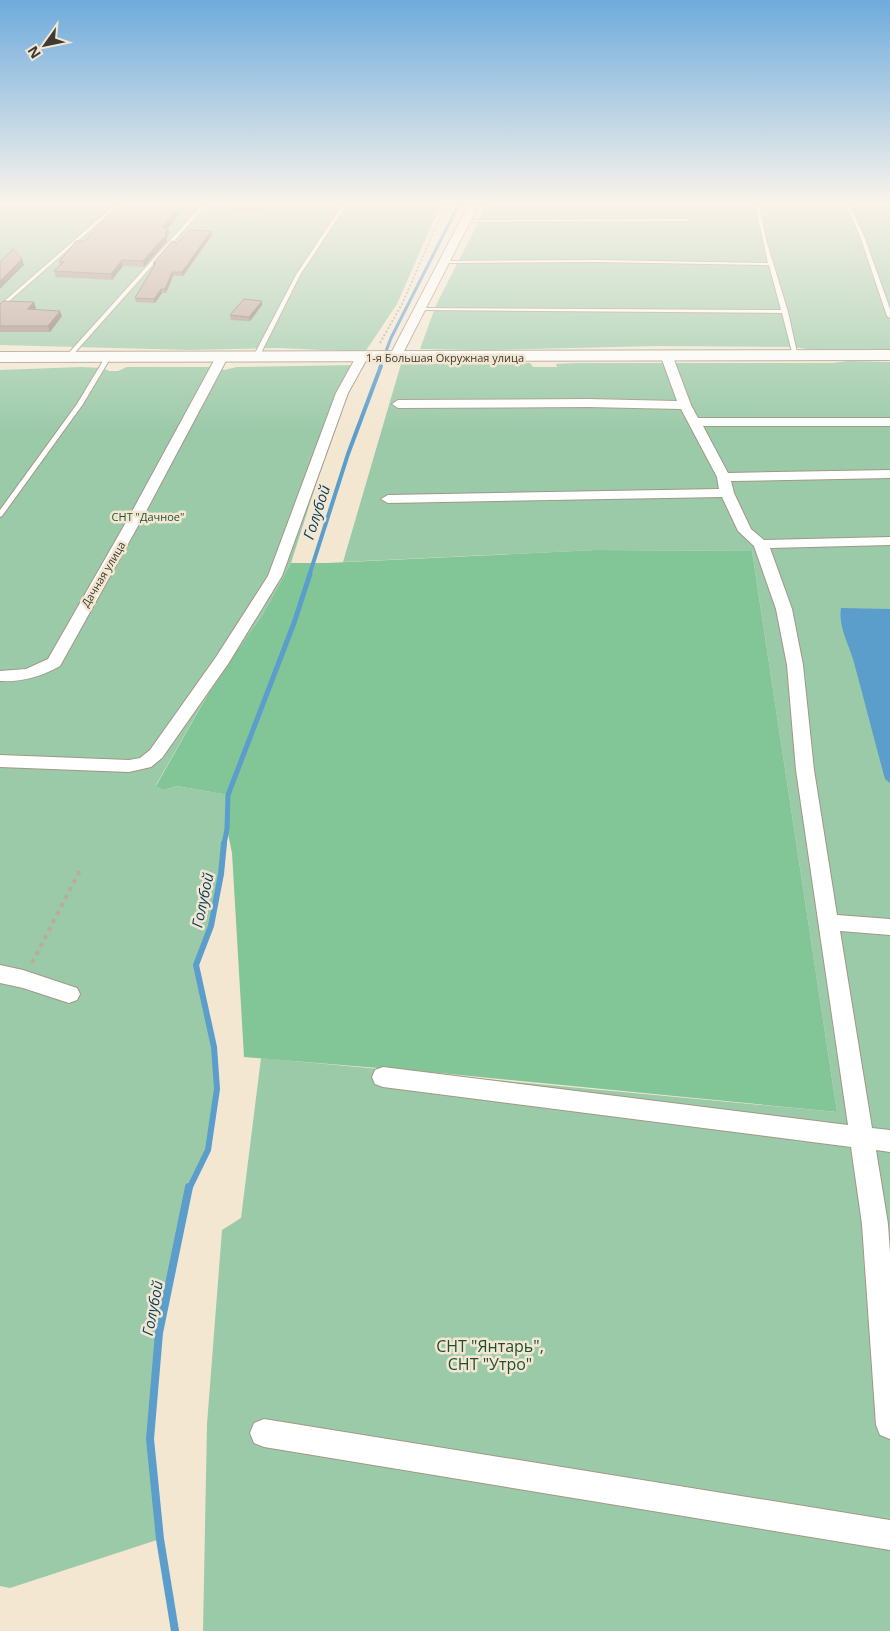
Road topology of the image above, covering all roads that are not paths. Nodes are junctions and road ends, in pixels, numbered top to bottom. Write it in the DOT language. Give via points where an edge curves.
graph roads {
  1 [pos="32,280"];
  2 [pos="137,280"];
  3 [pos="295,280"];
  4 [pos="436,280"];
  5 [pos="776,280"];
  6 [pos="877,280"];
  7 [pos="0,308"];
  8 [pos="423,308"];
  9 [pos="785,312"];
  10 [pos="890,316"];
  11 [pos="890,355"];
  12 [pos="667,356"];
  13 [pos="796,356"];
  14 [pos="0,357"];
  15 [pos="68,357"];
  16 [pos="108,357"];
  17 [pos="222,357"];
  18 [pos="256,357"];
  19 [pos="367,357"];
  20 [pos="395,357"];
  21 [pos="398,404"];
  22 [pos="685,405"];
  23 [pos="694,422"];
  24 [pos="890,422"];
  25 [pos="890,474"];
  26 [pos="724,477"];
  27 [pos="727,493"];
  28 [pos="388,499"];
  29 [pos="0,515"];
  30 [pos="890,541"];
  31 [pos="761,544"];
  32 [pos="0,676"];
  33 [pos="0,761"];
  34 [pos="828,922"];
  35 [pos="890,927"];
  36 [pos="0,974"];
  37 [pos="69,994"];
  38 [pos="383,1077"];
  39 [pos="861,1138"];
  40 [pos="890,1141"];
  41 [pos="890,1426"];
  42 [pos="264,1433"];
  43 [pos="890,1535"];
  1 -- 7 [label="lane"];
  2 -- 15 [label="lane"];
  3 -- 18 [label="lane"];
  4 -- 8 [label="street"];
  5 -- 9 [label="lane"];
  6 -- 10 [label="lane"];
  8 -- 9 [label="lane"];
  8 -- 20 [label="street"];
  9 -- 13 [label="lane"];
  11 -- 13 [label="street, 1-я Большая Окружная улица"];
  12 -- 13 [label="street, 1-я Большая Окружная улица"];
  12 -- 20 [label="street, 1-я Большая Окружная улица"];
  12 -- 22 [label="street"];
  14 -- 15 [label="street, 1-я Большая Окружная улица"];
  15 -- 16 [label="street, 1-я Большая Окружная улица"];
  16 -- 17 [label="street, 1-я Большая Окружная улица"];
  16 -- 29 [label="lane" via="80,404"];
  17 -- 18 [label="street, 1-я Большая Окружная улица"];
  17 -- 32 [label="street, Дачная улица" via="54,662 37,673"];
  18 -- 19 [label="street, 1-я Большая Окружная улица"];
  19 -- 20 [label="street, 1-я Большая Окружная улица"];
  19 -- 33 [label="street" via="342,393 275,576 222,660 156,754 145,763 129,766"];
  21 -- 22 [label="street"];
  22 -- 23 [label="street"];
  23 -- 24 [label="street"];
  23 -- 26 [label="street"];
  25 -- 26 [label="street"];
  26 -- 27 [label="street"];
  27 -- 28 [label="street"];
  27 -- 31 [label="street" via="746,532"];
  30 -- 31 [label="street"];
  31 -- 34 [label="street" via="784,609 795,665 805,770"];
  34 -- 35 [label="street"];
  34 -- 39 [label="street"];
  36 -- 37 [label="street"];
  38 -- 39 [label="street"];
  39 -- 40 [label="street"];
  39 -- 41 [label="street" via="875,1224"];
  42 -- 43 [label="street"];
}
